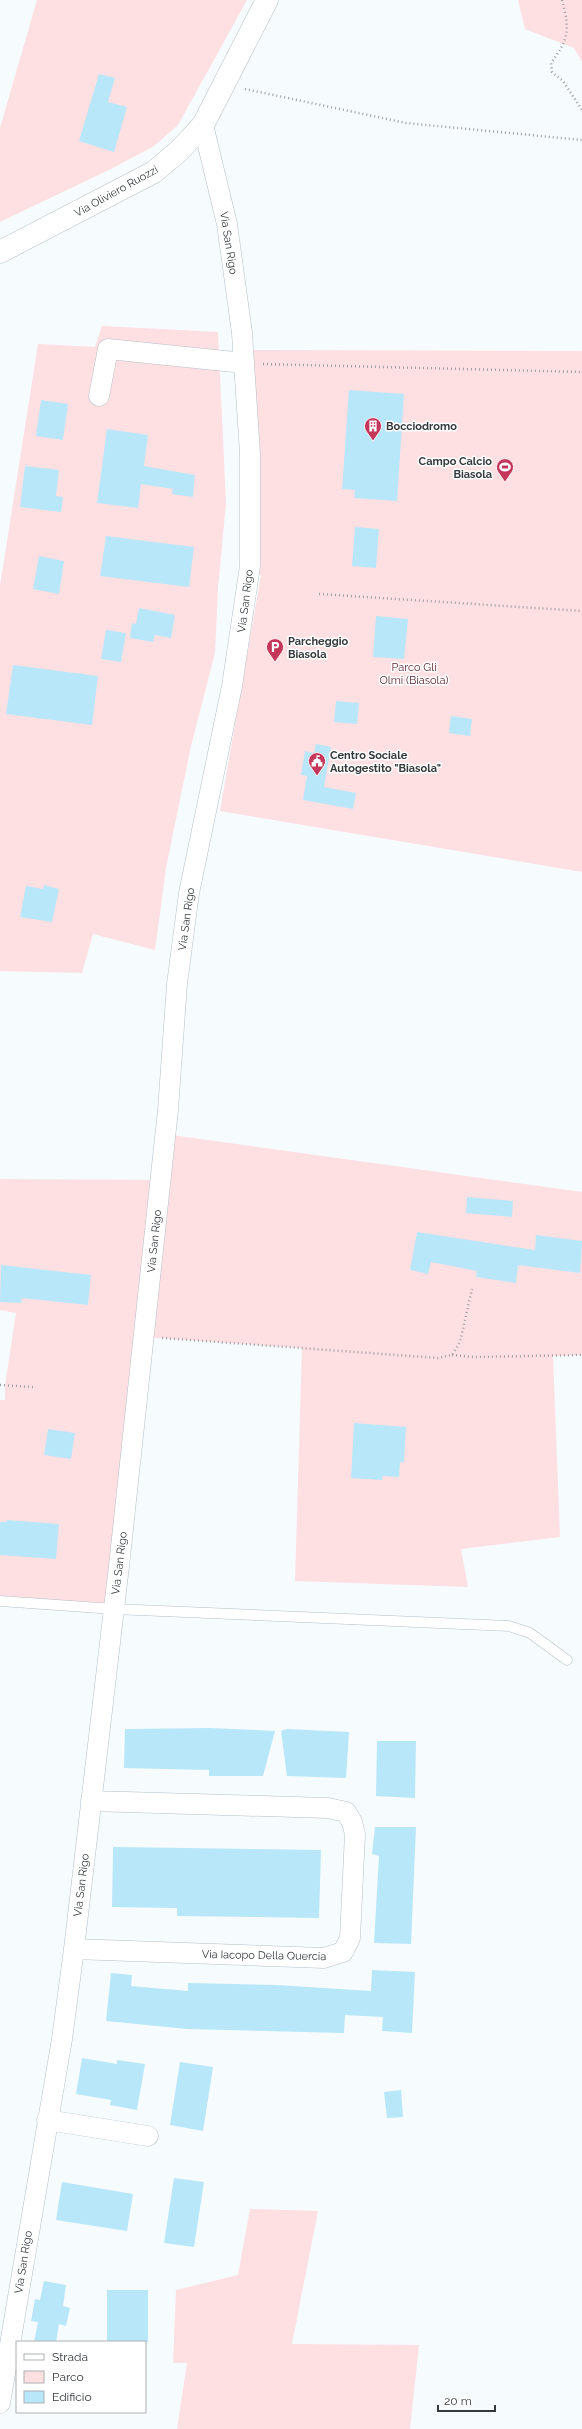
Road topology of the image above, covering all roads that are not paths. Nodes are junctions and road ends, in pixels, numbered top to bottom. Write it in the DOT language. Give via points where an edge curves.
graph roads {
  1 [pos="267,0"];
  2 [pos="203,125"];
  3 [pos="0,252"];
  4 [pos="244,363"];
  5 [pos="99,396"];
  6 [pos="0,1601"];
  7 [pos="114,1609"];
  8 [pos="567,1660"];
  9 [pos="91,1801"];
  10 [pos="74,1949"];
  11 [pos="47,2120"];
  12 [pos="148,2136"];
  13 [pos="0,2403"];
  1 -- 2 [label="street, Via Oliviero Ruozzi"];
  2 -- 3 [label="street, Via Oliviero Ruozzi" via="180,150 154,172"];
  2 -- 4 [label="street, Via San Rigo" via="227,224"];
  4 -- 5 [label="street" via="108,349"];
  4 -- 7 [label="street, Via San Rigo" via="250,453 250,566 232,686 185,920 177,984 168,1110"];
  6 -- 7 [label="lane"];
  7 -- 8 [label="lane" via="509,1626 530,1633"];
  7 -- 9 [label="street, Via San Rigo"];
  9 -- 10 [label="street, Via San Rigo"];
  9 -- 10 [label="street, Via Iacopo Della Quercia" via="328,1808 346,1812 355,1834 350,1938 343,1952 324,1958"];
  10 -- 11 [label="street, Via San Rigo" via="62,2039"];
  11 -- 12 [label="street"];
  11 -- 13 [label="street, Via San Rigo"];
}
